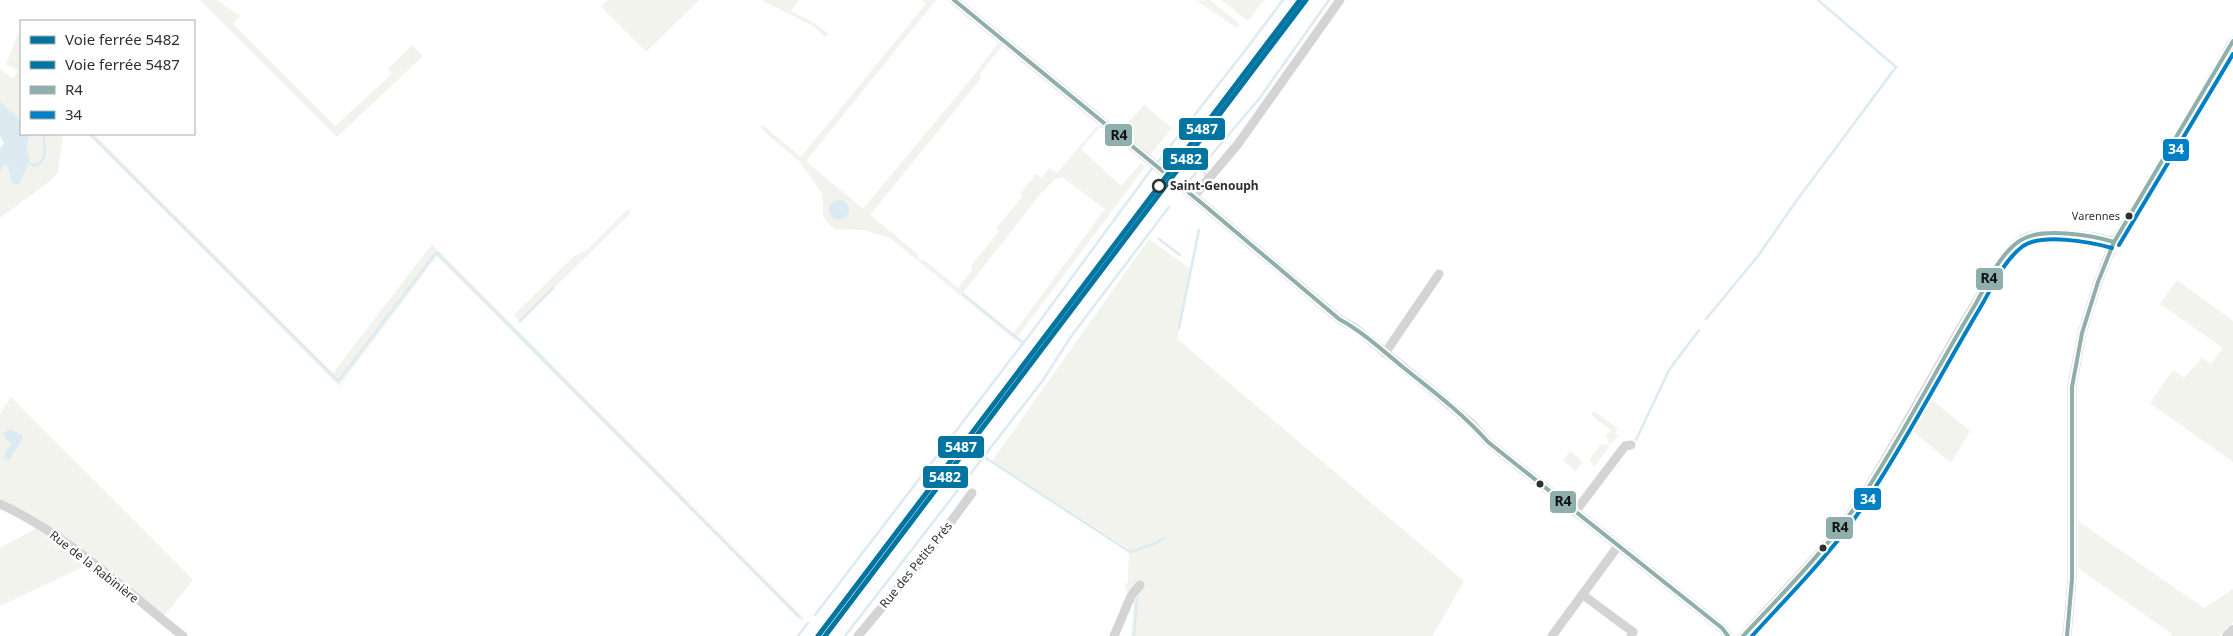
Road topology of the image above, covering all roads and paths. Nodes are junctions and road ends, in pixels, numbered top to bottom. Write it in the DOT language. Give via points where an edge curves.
graph roads {
  1 [pos="954,0"];
  2 [pos="1340,0"];
  3 [pos="2233,41"];
  4 [pos="1194,196"];
  5 [pos="2114,242"];
  6 [pos="1439,274"];
  7 [pos="1385,353"];
  8 [pos="1631,445"];
  9 [pos="972,493"];
  10 [pos="0,504"];
  11 [pos="1575,512"];
  12 [pos="1618,546"];
  13 [pos="1140,585"];
  14 [pos="1583,595"];
  15 [pos="2233,630"];
  16 [pos="183,636"];
  17 [pos="858,636"];
  18 [pos="1114,636"];
  19 [pos="1552,636"];
  20 [pos="1631,636"];
  21 [pos="1728,636"];
  22 [pos="1743,636"];
  23 [pos="2067,636"];
  24 [pos="2227,636"];
  1 -- 4 [label="street"];
  2 -- 4 [label="street" via="1238,144"];
  3 -- 5 [label="street"];
  4 -- 7 [label="street" via="1339,319"];
  5 -- 22 [label="street" via="2042,233 2033,234 2016,244 1954,337 1862,496 1822,548"];
  5 -- 23 [label="street" via="2082,333 2072,386 2072,579"];
  6 -- 7 [label="street"];
  7 -- 11 [label="street"];
  8 -- 11 [label="street" via="1625,446"];
  9 -- 17 [label="street, Rue des Petits Prés" via="930,550"];
  10 -- 16 [label="street, Rue de la Rabinière" via="72,548"];
  11 -- 12 [label="street"];
  12 -- 14 [label="street"];
  12 -- 21 [label="street"];
  13 -- 18 [label="street" via="1131,596"];
  14 -- 19 [label="street"];
  14 -- 20 [label="street" via="1633,632"];
  15 -- 24 [label="street"];
}
